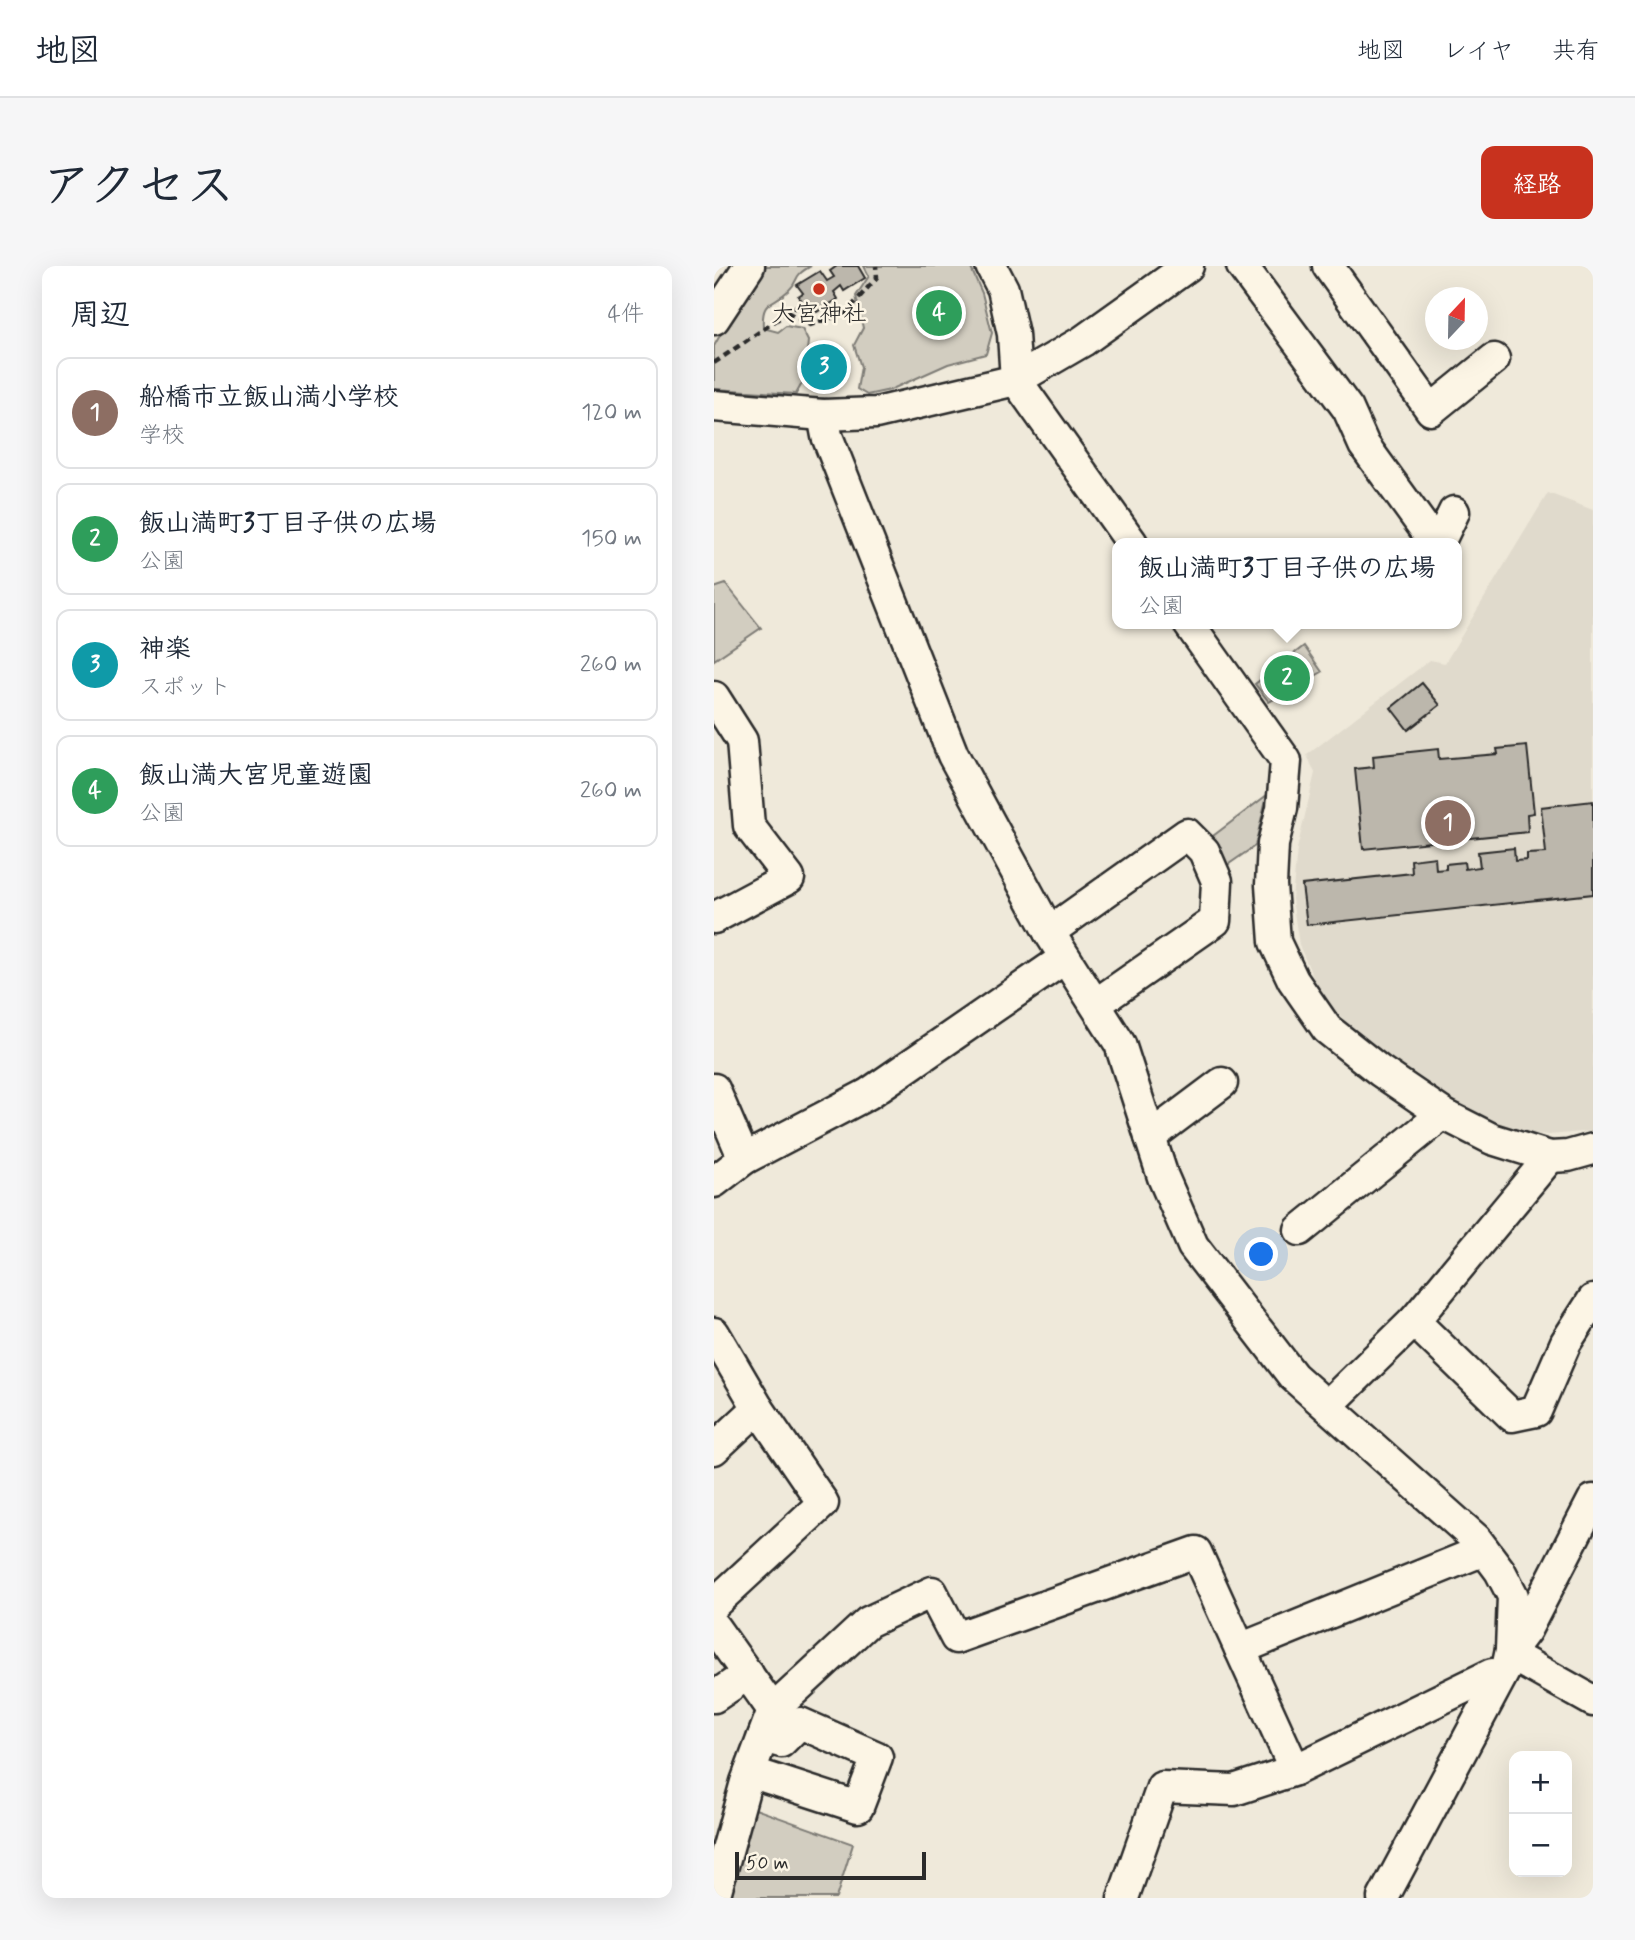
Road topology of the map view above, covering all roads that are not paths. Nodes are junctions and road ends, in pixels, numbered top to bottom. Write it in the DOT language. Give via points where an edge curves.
graph roads {
  1 [pos="749,266"];
  2 [pos="991,266"];
  3 [pos="1188,266"];
  4 [pos="1242,266"];
  5 [pos="1328,266"];
  6 [pos="714,319"];
  7 [pos="1494,359"];
  8 [pos="1016,380"];
  9 [pos="714,406"];
  10 [pos="822,415"];
  11 [pos="1454,512"];
  12 [pos="1128,538"];
  13 [pos="1433,538"];
  14 [pos="1440,538"];
  15 [pos="1193,629"];
  16 [pos="714,697"];
  17 [pos="714,918"];
  18 [pos="1049,932"];
  19 [pos="1065,958"];
  20 [pos="1096,1004"];
  21 [pos="1222,1083"];
  22 [pos="714,1089"];
  23 [pos="1443,1114"];
  24 [pos="1150,1137"];
  25 [pos="1576,1158"];
  26 [pos="744,1159"];
  27 [pos="714,1182"];
  28 [pos="1300,1230"];
  29 [pos="1593,1300"];
  30 [pos="1414,1321"];
  31 [pos="714,1333"];
  32 [pos="1328,1405"];
  33 [pos="758,1408"];
  34 [pos="714,1449"];
  35 [pos="1593,1500"];
  36 [pos="1584,1539"];
  37 [pos="1484,1550"];
  38 [pos="714,1604"];
  39 [pos="714,1627"];
  40 [pos="1240,1649"];
  41 [pos="1507,1661"];
  42 [pos="748,1674"];
  43 [pos="714,1696"];
  44 [pos="1593,1701"];
  45 [pos="773,1710"];
  46 [pos="763,1737"];
  47 [pos="1295,1770"];
  48 [pos="750,1772"];
  49 [pos="714,1898"];
  50 [pos="1123,1898"];
  51 [pos="1383,1898"];
  1 -- 6 [label="street"];
  2 -- 8 [label="street" via="1003,289 1011,323"];
  3 -- 8 [label="street" via="1083,341"];
  4 -- 13 [label="street" via="1348,409 1364,445"];
  5 -- 7 [label="street" via="1431,410"];
  8 -- 10 [label="street" via="876,413"];
  8 -- 12 [label="street"];
  9 -- 10 [label="street"];
  10 -- 18 [label="street" via="953,755"];
  11 -- 14 [label="street"];
  15 -- 23 [label="street" via="1286,761 1271,885 1275,942 1293,980 1327,1029"];
  16 -- 17 [label="street" via="743,741 749,826 789,878"];
  18 -- 19 [label="street"];
  18 -- 20 [label="street" via="1187,834 1204,851 1217,881 1214,921"];
  19 -- 20 [label="street"];
  19 -- 26 [label="street" via="868,1094"];
  20 -- 24 [label="street" via="1120,1044"];
  21 -- 24 [label="street"];
  22 -- 26 [label="street"];
  23 -- 25 [label="street" via="1492,1139"];
  23 -- 28 [label="street"];
  24 -- 32 [label="street" via="1193,1246 1293,1376"];
  25 -- 30 [label="street"];
  26 -- 27 [label="street"];
  29 -- 30 [label="street" via="1566,1342 1536,1411 1512,1416"];
  30 -- 32 [label="street"];
  31 -- 33 [label="street"];
  32 -- 37 [label="street"];
  33 -- 34 [label="street"];
  33 -- 38 [label="street" via="823,1503"];
  35 -- 36 [label="street"];
  36 -- 41 [label="street"];
  37 -- 40 [label="street"];
  37 -- 41 [label="street" via="1513,1596"];
  39 -- 42 [label="street"];
  40 -- 45 [label="street" via="1196,1552 956,1638 932,1592 868,1622"];
  40 -- 47 [label="street"];
  41 -- 44 [label="street"];
  41 -- 47 [label="street" via="1492,1674"];
  41 -- 51 [label="street"];
  42 -- 43 [label="street"];
  42 -- 45 [label="street"];
  45 -- 46 [label="street"];
  46 -- 48 [label="street"];
  46 -- 48 [label="street" via="781,1742 800,1723 877,1758 869,1811"];
  47 -- 50 [label="street" via="1234,1790 1162,1787"];
  48 -- 49 [label="street"];
}
